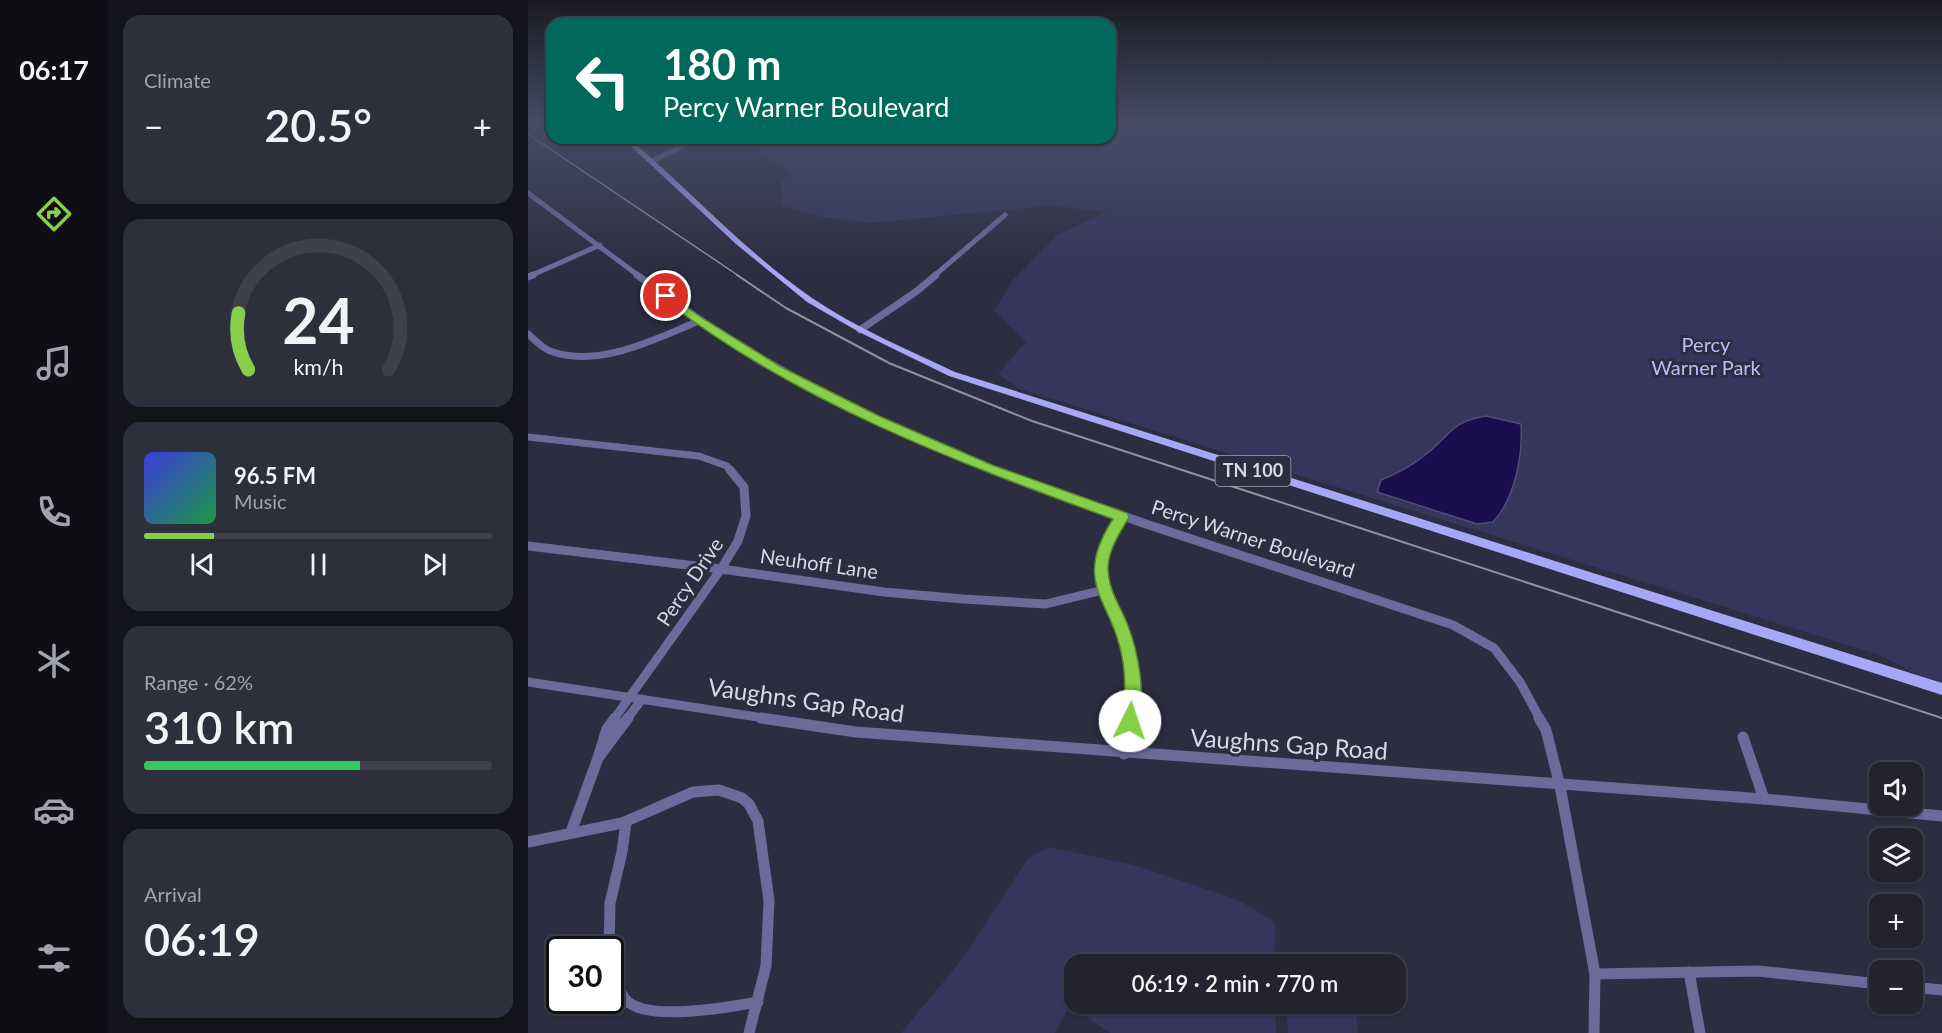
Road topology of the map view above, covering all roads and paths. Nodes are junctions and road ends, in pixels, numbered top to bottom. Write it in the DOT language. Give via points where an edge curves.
graph roads {
  1 [pos="661,170"];
  2 [pos="528,193"];
  3 [pos="1005,215"];
  4 [pos="600,245"];
  5 [pos="528,277"];
  6 [pos="699,321"];
  7 [pos="860,330"];
  8 [pos="528,334"];
  9 [pos="528,437"];
  10 [pos="1122,517"];
  11 [pos="528,546"];
  12 [pos="721,569"];
  13 [pos="1103,590"];
  14 [pos="528,682"];
  15 [pos="1942,689"];
  16 [pos="629,697"];
  17 [pos="642,699"];
  18 [pos="1743,737"];
  19 [pos="1124,754"];
  20 [pos="598,758"];
  21 [pos="1560,786"];
  22 [pos="1764,799"];
  23 [pos="1942,816"];
  24 [pos="626,822"];
  25 [pos="571,832"];
  26 [pos="528,842"];
  27 [pos="609,936"];
  28 [pos="1689,972"];
  29 [pos="1595,974"];
  30 [pos="1869,983"];
  31 [pos="1923,988"];
  32 [pos="1942,990"];
  33 [pos="624,997"];
  34 [pos="758,1002"];
  35 [pos="750,1033"];
  36 [pos="1594,1033"];
  37 [pos="1700,1033"];
  1 -- 7 [label="main road, TN 100" via="775,273"];
  2 -- 4 [label="street, Percy Warner Boulevard"];
  3 -- 7 [label="street" via="917,291"];
  4 -- 5 [label="street"];
  4 -- 6 [label="street, Percy Warner Boulevard"];
  6 -- 8 [label="street" via="640,345 598,355 569,356 548,351"];
  6 -- 10 [label="street, Percy Warner Boulevard" via="777,370 874,419 987,468"];
  7 -- 15 [label="main road, TN 100" via="978,384"];
  9 -- 12 [label="street, Percy Drive" via="699,456 727,466 744,488 746,516 738,541"];
  10 -- 13 [label="street" via="1107,541 1101,566"];
  10 -- 21 [label="street, Percy Warner Boulevard" via="1452,625 1494,648 1520,682 1546,730"];
  11 -- 12 [label="street, Neuhoff Lane"];
  12 -- 13 [label="street, Neuhoff Lane" via="884,592 1046,604"];
  12 -- 16 [label="street, Percy Drive"];
  13 -- 19 [label="street" via="1120,624 1131,662 1133,705"];
  14 -- 16 [label="street, Vaughns Gap Road"];
  16 -- 17 [label="street, Vaughns Gap Road"];
  16 -- 20 [label="street, Percy Drive" via="607,729"];
  17 -- 19 [label="street, Vaughns Gap Road" via="856,732"];
  17 -- 20 [label="street"];
  18 -- 22 [label="street"];
  19 -- 21 [label="street, Vaughns Gap Road"];
  20 -- 25 [label="street"];
  21 -- 22 [label="street, Vaughns Gap Road"];
  21 -- 29 [label="street, Percy Warner Boulevard"];
  22 -- 23 [label="street, Vaughns Gap Road"];
  24 -- 25 [label="street"];
  24 -- 27 [label="street" via="610,903"];
  24 -- 34 [label="street" via="668,801 705,790 736,794 751,807 758,818 770,911 768,952"];
  25 -- 26 [label="street"];
  28 -- 29 [label="street"];
  28 -- 30 [label="street" via="1758,970"];
  28 -- 37 [label="street"];
  29 -- 36 [label="street, Percy Warner Boulevard"];
  31 -- 32 [label="street"];
  33 -- 34 [label="street" via="646,1008 679,1012"];
  34 -- 35 [label="street"];
}
